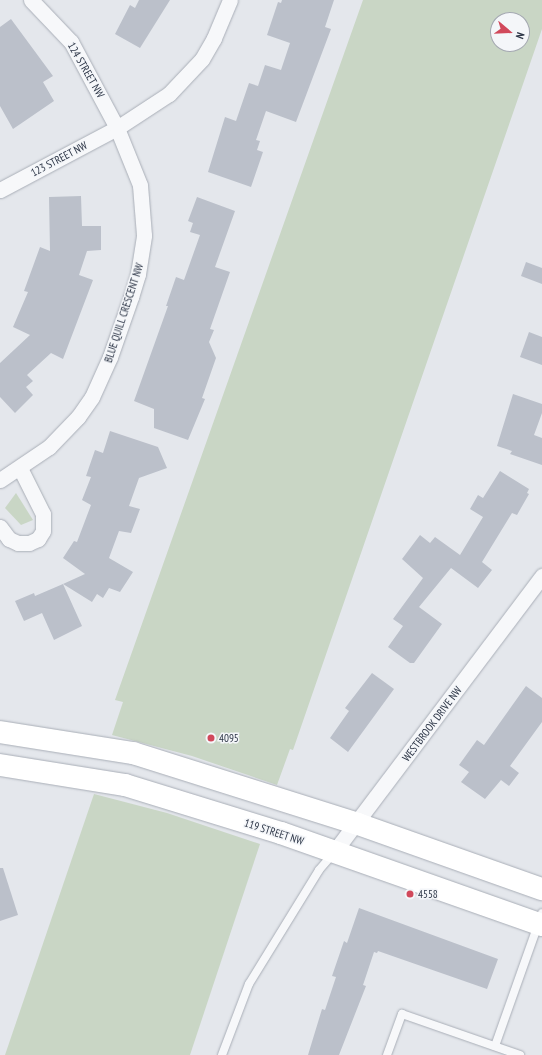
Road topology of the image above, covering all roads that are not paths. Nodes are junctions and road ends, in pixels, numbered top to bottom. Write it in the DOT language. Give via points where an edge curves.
graph roads {
  1 [pos="31,0"];
  2 [pos="230,0"];
  3 [pos="117,128"];
  4 [pos="0,190"];
  5 [pos="20,468"];
  6 [pos="0,480"];
  7 [pos="0,528"];
  8 [pos="542,569"];
  9 [pos="542,576"];
  10 [pos="529,594"];
  11 [pos="0,732"];
  12 [pos="0,765"];
  13 [pos="358,824"];
  14 [pos="334,852"];
  15 [pos="542,888"];
  16 [pos="541,920"];
  17 [pos="495,1046"];
  18 [pos="222,1055"];
  19 [pos="387,1055"];
  20 [pos="520,1055"];
  1 -- 3 [label="street, 124 STREET NW" via="71,42"];
  2 -- 3 [label="street, 123 STREET NW" via="214,38 188,74 164,98"];
  3 -- 4 [label="street, 123 STREET NW"];
  3 -- 5 [label="street, BLUE QUILL CRESCENT NW" via="135,168 143,200 144,235 138,274 110,358 92,397 64,433"];
  5 -- 6 [label="street, BLUE QUILL CRESCENT NW"];
  5 -- 7 [label="street" via="43,514 43,531 38,539 29,543 18,543 9,539"];
  8 -- 10 [label="street, WESTBROOK DRIVE NW"];
  9 -- 10 [label="street, WESTBROOK DRIVE NW"];
  10 -- 13 [label="street, WESTBROOK DRIVE NW"];
  11 -- 13 [label="main road" via="133,753"];
  12 -- 14 [label="main road, 119 STREET NW" via="125,785"];
  13 -- 14 [label="street, WESTBROOK DRIVE NW"];
  13 -- 15 [label="main road"];
  14 -- 16 [label="main road, 119 STREET NW"];
  14 -- 18 [label="lane" via="319,870 249,984"];
  16 -- 17 [label="lane"];
  17 -- 19 [label="lane" via="402,1014"];
  17 -- 20 [label="lane"];
}
